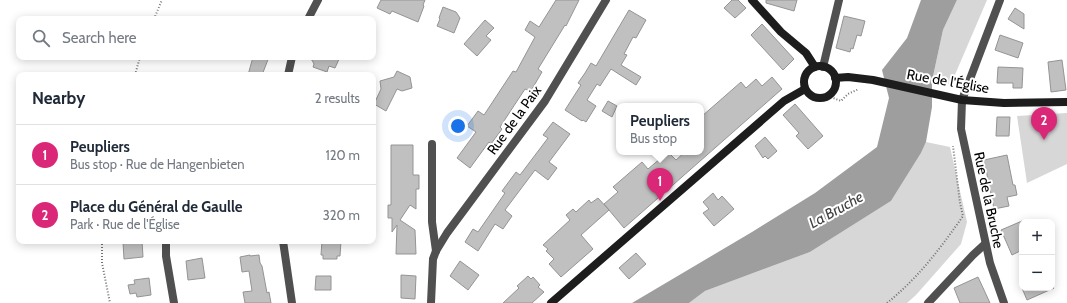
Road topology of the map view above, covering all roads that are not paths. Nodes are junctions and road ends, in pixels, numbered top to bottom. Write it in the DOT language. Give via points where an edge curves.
graph roads {
  1 [pos="318,0"];
  2 [pos="606,0"];
  3 [pos="752,0"];
  4 [pos="840,0"];
  5 [pos="1000,0"];
  6 [pos="310,16"];
  7 [pos="291,60"];
  8 [pos="819,67"];
  9 [pos="289,72"];
  10 [pos="835,78"];
  11 [pos="805,89"];
  12 [pos="962,100"];
  13 [pos="1067,102"];
  14 [pos="432,144"];
  15 [pos="166,244"];
  16 [pos="283,244"];
  17 [pos="985,244"];
  18 [pos="436,251"];
  19 [pos="174,303"];
  20 [pos="292,303"];
  21 [pos="431,303"];
  22 [pos="551,303"];
  23 [pos="928,303"];
  24 [pos="1004,303"];
  1 -- 6 [label="street"];
  2 -- 18 [label="street, Rue de la Paix" via="545,101 447,232"];
  3 -- 8 [label="main road" via="781,32"];
  4 -- 8 [label="street"];
  5 -- 12 [label="street, Rue de la Bruche"];
  7 -- 9 [label="street"];
  8 -- 10 [label="main road" via="828,69"];
  8 -- 11 [label="main road" via="809,71 805,76"];
  10 -- 11 [label="main road" via="836,85 828,96 815,98"];
  10 -- 12 [label="main road, Rue de l'Église" via="873,80"];
  11 -- 22 [label="main road" via="784,101"];
  12 -- 13 [label="main road, Rue de l'Église" via="1004,103"];
  12 -- 17 [label="street, Rue de la Bruche" via="961,129"];
  14 -- 18 [label="street, Rue de la Paix" via="432,222"];
  15 -- 19 [label="street"];
  16 -- 20 [label="street"];
  17 -- 23 [label="street"];
  17 -- 24 [label="street, Rue de la Bruche"];
  18 -- 21 [label="street, Rue de la Paix" via="432,268"];
}
